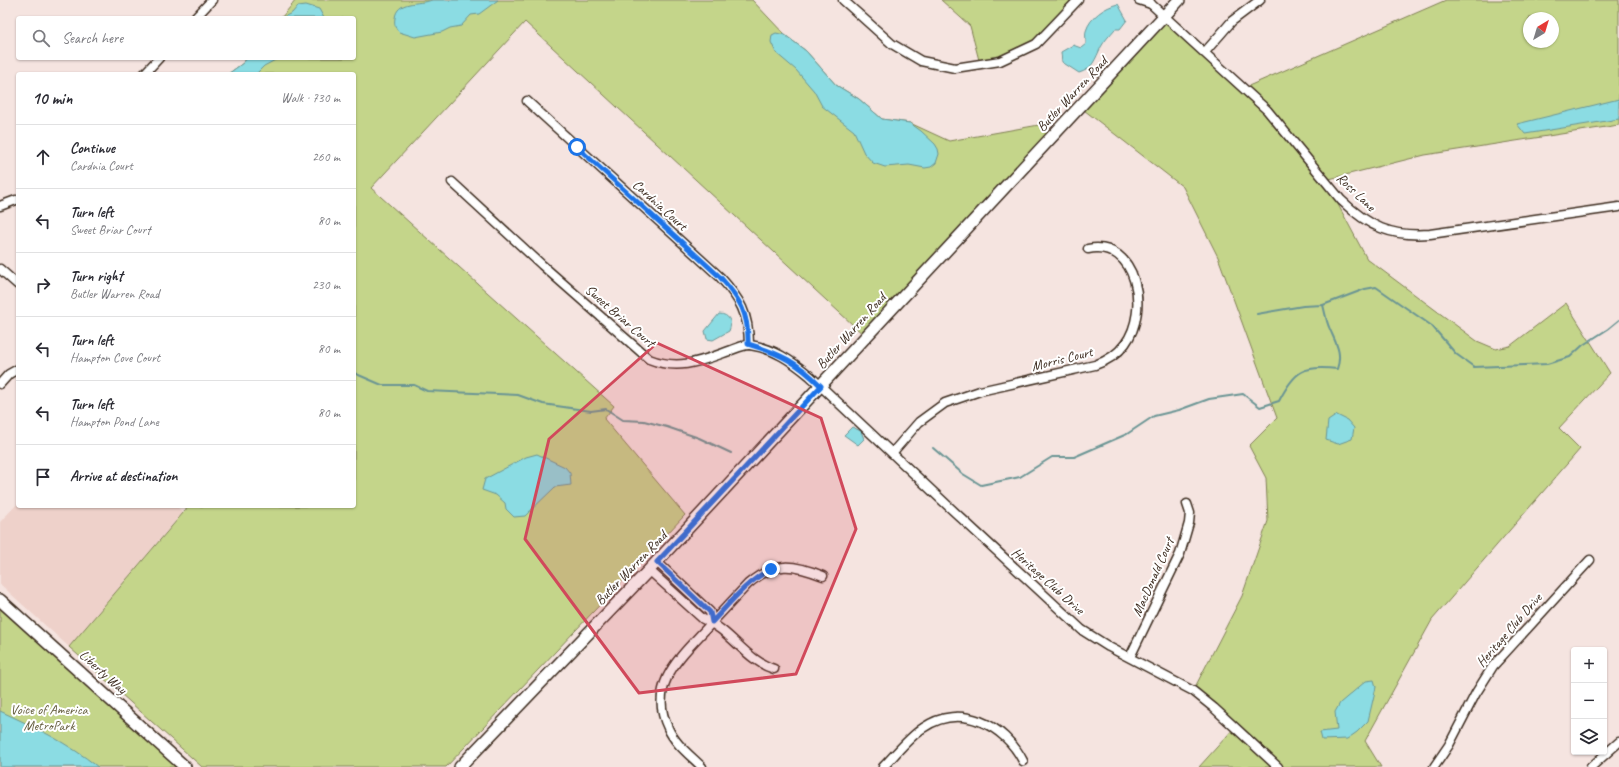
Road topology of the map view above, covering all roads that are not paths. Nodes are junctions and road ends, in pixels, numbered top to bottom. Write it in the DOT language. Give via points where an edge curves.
graph roads {
  1 [pos="212,0"];
  2 [pos="843,0"];
  3 [pos="1078,0"];
  4 [pos="1139,0"];
  5 [pos="1179,0"];
  6 [pos="1260,0"];
  7 [pos="1150,2"];
  8 [pos="197,16"];
  9 [pos="1164,16"];
  10 [pos="1204,52"];
  11 [pos="157,60"];
  12 [pos="146,72"];
  13 [pos="527,101"];
  14 [pos="452,182"];
  15 [pos="16,200"];
  16 [pos="0,206"];
  17 [pos="1619,206"];
  18 [pos="1088,249"];
  19 [pos="0,269"];
  20 [pos="16,283"];
  21 [pos="748,344"];
  22 [pos="16,370"];
  23 [pos="0,384"];
  24 [pos="821,386"];
  25 [pos="892,453"];
  26 [pos="1187,504"];
  27 [pos="1590,560"];
  28 [pos="653,566"];
  29 [pos="823,576"];
  30 [pos="0,600"];
  31 [pos="712,622"];
  32 [pos="1130,658"];
  33 [pos="774,670"];
  34 [pos="1619,742"];
  35 [pos="1023,761"];
  36 [pos="1439,765"];
  37 [pos="185,767"];
  38 [pos="460,767"];
  39 [pos="701,767"];
  40 [pos="883,767"];
  41 [pos="1278,767"];
  42 [pos="1591,767"];
  1 -- 8 [label="street"];
  2 -- 3 [label="street" via="892,44 922,62 955,68 1000,61 1036,44"];
  4 -- 7 [label="street"];
  5 -- 9 [label="main road, Butler Warren Road"];
  6 -- 10 [label="street" via="1232,21"];
  7 -- 9 [label="street, Ross Lane"];
  9 -- 10 [label="street, Ross Lane"];
  9 -- 24 [label="main road, Butler Warren Road"];
  10 -- 17 [label="street, Ross Lane" via="1267,110 1342,200 1365,221 1383,230 1404,234 1430,234"];
  11 -- 12 [label="street"];
  13 -- 21 [label="street, Cardnia Court" via="720,277 745,311 749,331"];
  14 -- 21 [label="street, Sweet Briar Court" via="649,359 679,366 696,363"];
  15 -- 16 [label="street"];
  18 -- 25 [label="street, Morris Court" via="1099,247 1114,252 1128,268 1135,282 1138,314 1131,335 1122,348 1095,366 980,391 945,403 919,422"];
  19 -- 20 [label="street"];
  21 -- 24 [label="street" via="791,360"];
  22 -- 23 [label="street"];
  24 -- 25 [label="street, Heritage Club Drive"];
  24 -- 28 [label="main road, Butler Warren Road"];
  25 -- 32 [label="street, Heritage Club Drive" via="1066,616 1095,639"];
  26 -- 32 [label="street, MacDonald Court" via="1190,513 1189,523 1180,554"];
  27 -- 36 [label="street, Heritage Club Drive" via="1493,666"];
  28 -- 31 [label="street" via="703,619"];
  28 -- 38 [label="main road, Butler Warren Road"];
  29 -- 31 [label="street" via="792,566 771,569 748,584"];
  30 -- 37 [label="main road, Liberty Way"];
  31 -- 33 [label="street" via="752,658"];
  31 -- 39 [label="street" via="672,666 665,681 662,697 668,729"];
  32 -- 41 [label="street, Heritage Club Drive" via="1193,692"];
  34 -- 42 [label="street"];
  35 -- 40 [label="street" via="1008,739 987,723 971,718 954,717 932,722 923,728"];
}
